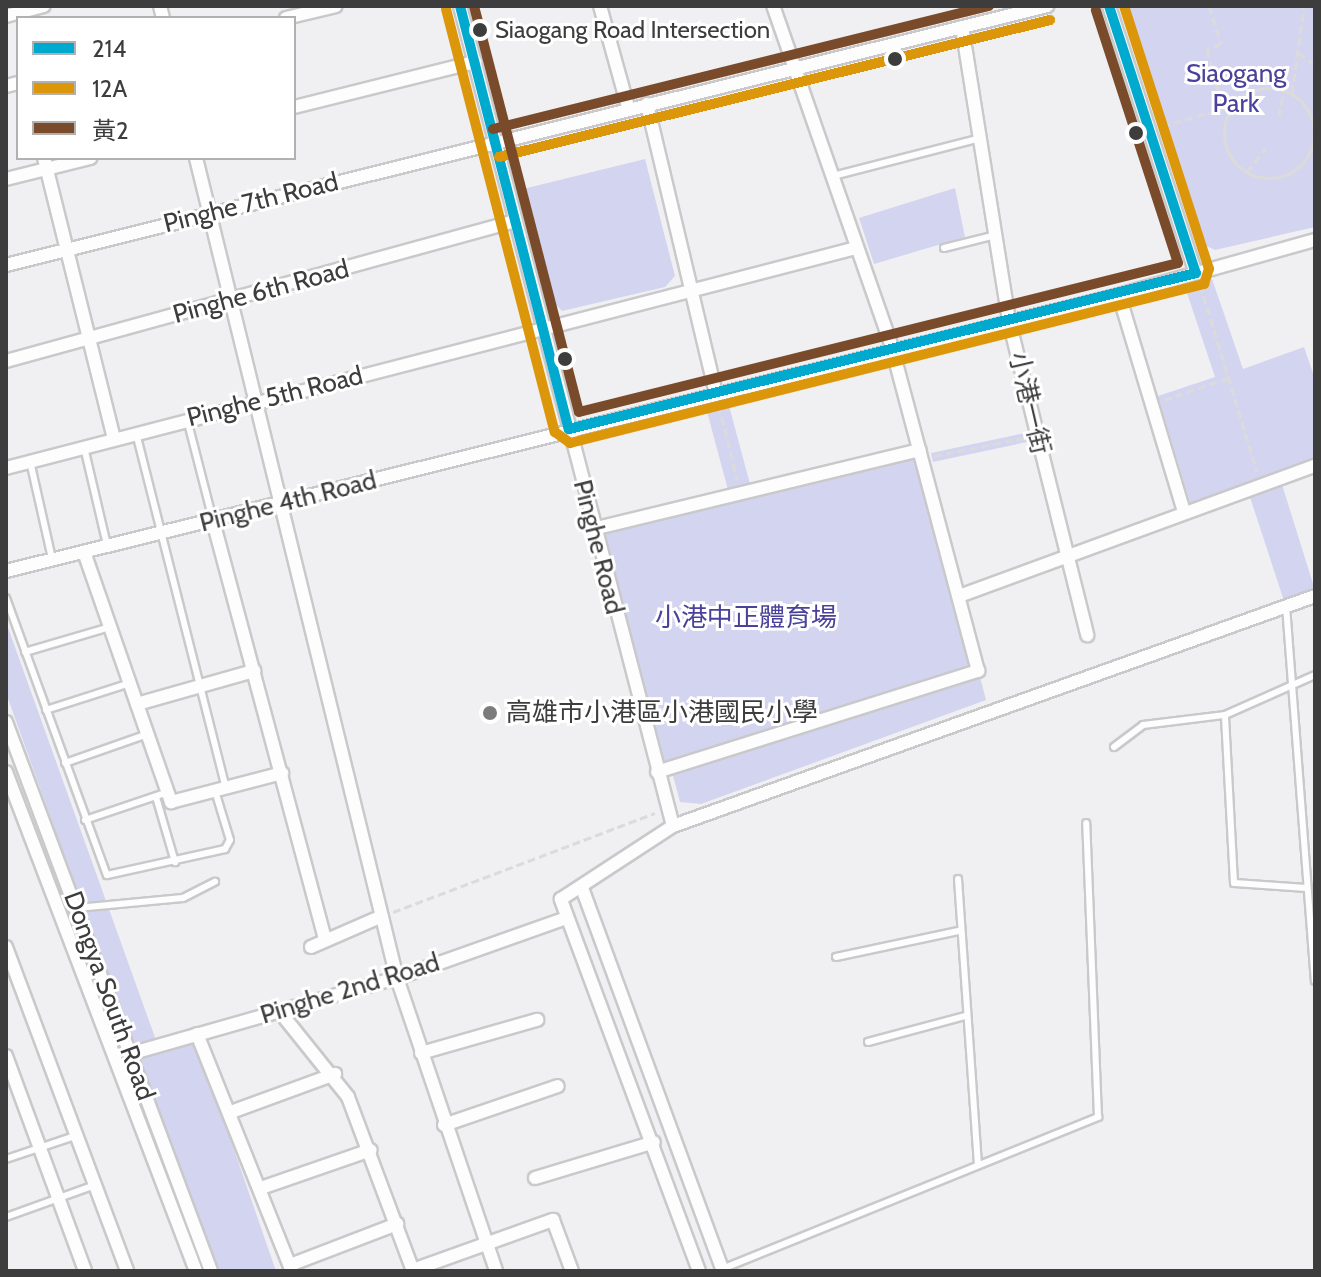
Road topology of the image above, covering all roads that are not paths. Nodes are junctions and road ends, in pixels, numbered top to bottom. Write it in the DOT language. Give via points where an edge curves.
graph roads {
  1 [pos="44,6"];
  2 [pos="460,6"];
  3 [pos="600,6"];
  4 [pos="773,6"];
  5 [pos="1047,6"];
  6 [pos="1109,6"];
  7 [pos="330,7"];
  8 [pos="6,16"];
  9 [pos="294,16"];
  10 [pos="962,27"];
  11 [pos="475,62"];
  12 [pos="791,68"];
  13 [pos="647,104"];
  14 [pos="296,107"];
  15 [pos="628,107"];
  16 [pos="981,138"];
  17 [pos="496,143"];
  18 [pos="72,160"];
  19 [pos="197,160"];
  20 [pos="45,163"];
  21 [pos="831,177"];
  22 [pos="6,179"];
  23 [pos="210,213"];
  24 [pos="515,221"];
  25 [pos="996,235"];
  26 [pos="1315,240"];
  27 [pos="856,248"];
  28 [pos="944,248"];
  29 [pos="66,250"];
  30 [pos="6,265"];
  31 [pos="1196,273"];
  32 [pos="694,292"];
  33 [pos="1119,295"];
  34 [pos="231,300"];
  35 [pos="1009,321"];
  36 [pos="545,333"];
  37 [pos="89,339"];
  38 [pos="892,347"];
  39 [pos="6,361"];
  40 [pos="715,390"];
  41 [pos="255,401"];
  42 [pos="187,419"];
  43 [pos="569,429"];
  44 [pos="136,433"];
  45 [pos="114,439"];
  46 [pos="84,447"];
  47 [pos="921,454"];
  48 [pos="30,461"];
  49 [pos="1315,466"];
  50 [pos="6,468"];
  51 [pos="280,505"];
  52 [pos="1184,512"];
  53 [pos="213,521"];
  54 [pos="593,529"];
  55 [pos="157,534"];
  56 [pos="108,546"];
  57 [pos="84,552"];
  58 [pos="1066,557"];
  59 [pos="53,560"];
  60 [pos="6,571"];
  61 [pos="959,596"];
  62 [pos="1315,596"];
  63 [pos="6,598"];
  64 [pos="1286,606"];
  65 [pos="110,627"];
  66 [pos="1087,635"];
  67 [pos="25,652"];
  68 [pos="254,671"];
  69 [pos="1315,675"];
  70 [pos="130,683"];
  71 [pos="1292,684"];
  72 [pos="199,686"];
  73 [pos="137,704"];
  74 [pos="46,710"];
  75 [pos="1225,715"];
  76 [pos="6,722"];
  77 [pos="148,734"];
  78 [pos="1114,747"];
  79 [pos="65,763"];
  80 [pos="6,772"];
  81 [pos="657,772"];
  82 [pos="282,773"];
  83 [pos="220,789"];
  84 [pos="162,794"];
  85 [pos="85,820"];
  86 [pos="1086,823"];
  87 [pos="673,826"];
  88 [pos="175,862"];
  89 [pos="958,879"];
  90 [pos="215,882"];
  91 [pos="582,888"];
  92 [pos="1307,888"];
  93 [pos="77,908"];
  94 [pos="1312,908"];
  95 [pos="382,916"];
  96 [pos="564,919"];
  97 [pos="958,931"];
  98 [pos="325,939"];
  99 [pos="6,947"];
  100 [pos="311,947"];
  101 [pos="836,957"];
  102 [pos="397,978"];
  103 [pos="1315,981"];
  104 [pos="280,1012"];
  105 [pos="965,1016"];
  106 [pos="537,1020"];
  107 [pos="197,1034"];
  108 [pos="868,1042"];
  109 [pos="133,1053"];
  110 [pos="421,1053"];
  111 [pos="6,1056"];
  112 [pos="335,1074"];
  113 [pos="558,1086"];
  114 [pos="231,1112"];
  115 [pos="444,1125"];
  116 [pos="75,1136"];
  117 [pos="654,1142"];
  118 [pos="40,1148"];
  119 [pos="371,1150"];
  120 [pos="6,1159"];
  121 [pos="978,1164"];
  122 [pos="535,1178"];
  123 [pos="95,1185"];
  124 [pos="261,1188"];
  125 [pos="58,1197"];
  126 [pos="6,1217"];
  127 [pos="397,1224"];
  128 [pos="486,1244"];
  129 [pos="291,1268"];
  130 [pos="413,1270"];
  131 [pos="723,1270"];
  132 [pos="85,1271"];
  133 [pos="127,1271"];
  134 [pos="196,1271"];
  135 [pos="211,1271"];
  136 [pos="496,1271"];
  137 [pos="572,1271"];
  138 [pos="699,1271"];
  1 -- 8 [label="street"];
  2 -- 11 [label="street, Pinghe Road"];
  3 -- 15 [label="street"];
  4 -- 12 [label="street"];
  5 -- 10 [label="street, Pinghe 7th Road"];
  6 -- 31 [label="street"];
  7 -- 9 [label="street"];
  10 -- 12 [label="street, Pinghe 7th Road"];
  10 -- 16 [label="street, 小港一街"];
  11 -- 14 [label="street"];
  11 -- 17 [label="street, Pinghe Road"];
  12 -- 13 [label="street, Pinghe 7th Road"];
  12 -- 21 [label="street"];
  13 -- 15 [label="street, Pinghe 7th Road"];
  13 -- 32 [label="street"];
  15 -- 17 [label="street, Pinghe 7th Road"];
  16 -- 21 [label="lane"];
  16 -- 25 [label="street, 小港一街"];
  17 -- 23 [label="street, Pinghe 7th Road"];
  17 -- 24 [label="street, Pinghe Road"];
  18 -- 20 [label="street"];
  19 -- 23 [label="street"];
  20 -- 22 [label="street"];
  20 -- 29 [label="street"];
  21 -- 27 [label="street"];
  23 -- 29 [label="street, Pinghe 7th Road"];
  23 -- 34 [label="street"];
  24 -- 34 [label="street, Pinghe 6th Road"];
  24 -- 36 [label="street, Pinghe Road"];
  25 -- 28 [label="lane"];
  25 -- 35 [label="street, 小港一街"];
  26 -- 31 [label="street, Pinghe 4th Road"];
  27 -- 32 [label="street, Pinghe 5th Road"];
  27 -- 38 [label="street"];
  29 -- 30 [label="street, Pinghe 7th Road"];
  29 -- 37 [label="street"];
  31 -- 33 [label="street, Pinghe 4th Road"];
  32 -- 36 [label="street, Pinghe 5th Road"];
  32 -- 40 [label="street"];
  33 -- 35 [label="street, Pinghe 4th Road"];
  33 -- 52 [label="street"];
  34 -- 37 [label="street, Pinghe 6th Road"];
  34 -- 41 [label="street"];
  35 -- 38 [label="street, Pinghe 4th Road"];
  35 -- 58 [label="street, 小港一街"];
  36 -- 41 [label="street, Pinghe 5th Road"];
  36 -- 43 [label="street, Pinghe Road"];
  37 -- 39 [label="street, Pinghe 6th Road"];
  37 -- 45 [label="street"];
  38 -- 40 [label="street, Pinghe 4th Road"];
  38 -- 47 [label="street"];
  40 -- 43 [label="street, Pinghe 4th Road"];
  41 -- 42 [label="street, Pinghe 5th Road"];
  41 -- 51 [label="street"];
  42 -- 44 [label="street, Pinghe 5th Road"];
  42 -- 53 [label="lane"];
  43 -- 51 [label="street, Pinghe 4th Road"];
  43 -- 54 [label="street, Pinghe Road"];
  44 -- 45 [label="street, Pinghe 5th Road"];
  44 -- 55 [label="lane"];
  45 -- 46 [label="street, Pinghe 5th Road"];
  46 -- 48 [label="street, Pinghe 5th Road"];
  46 -- 56 [label="lane"];
  47 -- 54 [label="street"];
  47 -- 61 [label="street"];
  48 -- 50 [label="street, Pinghe 5th Road"];
  48 -- 59 [label="lane"];
  49 -- 52 [label="street"];
  51 -- 53 [label="street, Pinghe 4th Road"];
  51 -- 95 [label="street"];
  52 -- 58 [label="street"];
  53 -- 55 [label="street, Pinghe 4th Road"];
  53 -- 68 [label="street"];
  54 -- 81 [label="street, Pinghe Road"];
  55 -- 56 [label="street, Pinghe 4th Road"];
  55 -- 72 [label="lane"];
  56 -- 57 [label="street, Pinghe 4th Road"];
  57 -- 59 [label="street, Pinghe 4th Road"];
  57 -- 65 [label="street"];
  58 -- 61 [label="street"];
  58 -- 66 [label="street, 小港一街"];
  59 -- 60 [label="street, Pinghe 4th Road"];
  61 -- 81 [label="street" via="978,671"];
  62 -- 64 [label="street"];
  63 -- 67 [label="lane"];
  64 -- 71 [label="lane"];
  64 -- 87 [label="street"];
  65 -- 67 [label="lane"];
  65 -- 70 [label="street"];
  67 -- 74 [label="lane"];
  68 -- 72 [label="street"];
  68 -- 82 [label="street"];
  69 -- 71 [label="lane"];
  70 -- 73 [label="street"];
  70 -- 74 [label="lane"];
  71 -- 75 [label="lane"];
  71 -- 92 [label="lane"];
  72 -- 73 [label="street"];
  72 -- 83 [label="lane"];
  73 -- 77 [label="street"];
  74 -- 79 [label="lane"];
  75 -- 78 [label="lane" via="1143,725"];
  75 -- 92 [label="lane" via="1234,883"];
  76 -- 93 [label="street, Dongya South Road"];
  77 -- 79 [label="lane"];
  77 -- 84 [label="street"];
  79 -- 85 [label="lane"];
  80 -- 134 [label="street, Dongya South Road"];
  81 -- 87 [label="street, Pinghe Road"];
  82 -- 83 [label="street"];
  82 -- 98 [label="street"];
  83 -- 84 [label="street" via="171,802"];
  83 -- 88 [label="lane" via="229,845"];
  84 -- 85 [label="lane"];
  84 -- 88 [label="lane"];
  85 -- 88 [label="lane" via="112,878"];
  86 -- 121 [label="lane" via="1098,1117"];
  87 -- 91 [label="street"];
  89 -- 97 [label="lane"];
  90 -- 93 [label="lane" via="183,898"];
  91 -- 96 [label="street" via="561,899"];
  91 -- 131 [label="street"];
  92 -- 94 [label="lane"];
  93 -- 109 [label="street, Dongya South Road"];
  94 -- 103 [label="lane"];
  95 -- 98 [label="street"];
  95 -- 102 [label="street"];
  96 -- 102 [label="street, Pinghe 2nd Road"];
  96 -- 117 [label="street"];
  97 -- 101 [label="lane"];
  97 -- 105 [label="lane"];
  98 -- 100 [label="street"];
  99 -- 116 [label="street"];
  102 -- 104 [label="street, Pinghe 2nd Road"];
  102 -- 110 [label="street"];
  104 -- 107 [label="street, Pinghe 2nd Road"];
  104 -- 112 [label="street"];
  105 -- 108 [label="lane"];
  105 -- 121 [label="lane"];
  106 -- 110 [label="street"];
  107 -- 109 [label="street, Pinghe 2nd Road"];
  107 -- 114 [label="street"];
  109 -- 135 [label="street, Dongya South Road"];
  110 -- 115 [label="street"];
  111 -- 118 [label="street"];
  112 -- 114 [label="street"];
  112 -- 119 [label="street"];
  113 -- 115 [label="street"];
  114 -- 124 [label="street"];
  115 -- 128 [label="street"];
  116 -- 118 [label="lane"];
  116 -- 123 [label="street"];
  117 -- 122 [label="street"];
  117 -- 138 [label="street"];
  118 -- 120 [label="lane"];
  118 -- 125 [label="street"];
  119 -- 124 [label="street"];
  119 -- 127 [label="street"];
  121 -- 131 [label="lane"];
  123 -- 125 [label="lane"];
  123 -- 133 [label="street"];
  124 -- 129 [label="street"];
  125 -- 126 [label="lane"];
  125 -- 132 [label="street"];
  127 -- 129 [label="street"];
  127 -- 130 [label="street"];
  128 -- 130 [label="street"];
  128 -- 136 [label="street"];
  128 -- 137 [label="street" via="553,1220"];
}
